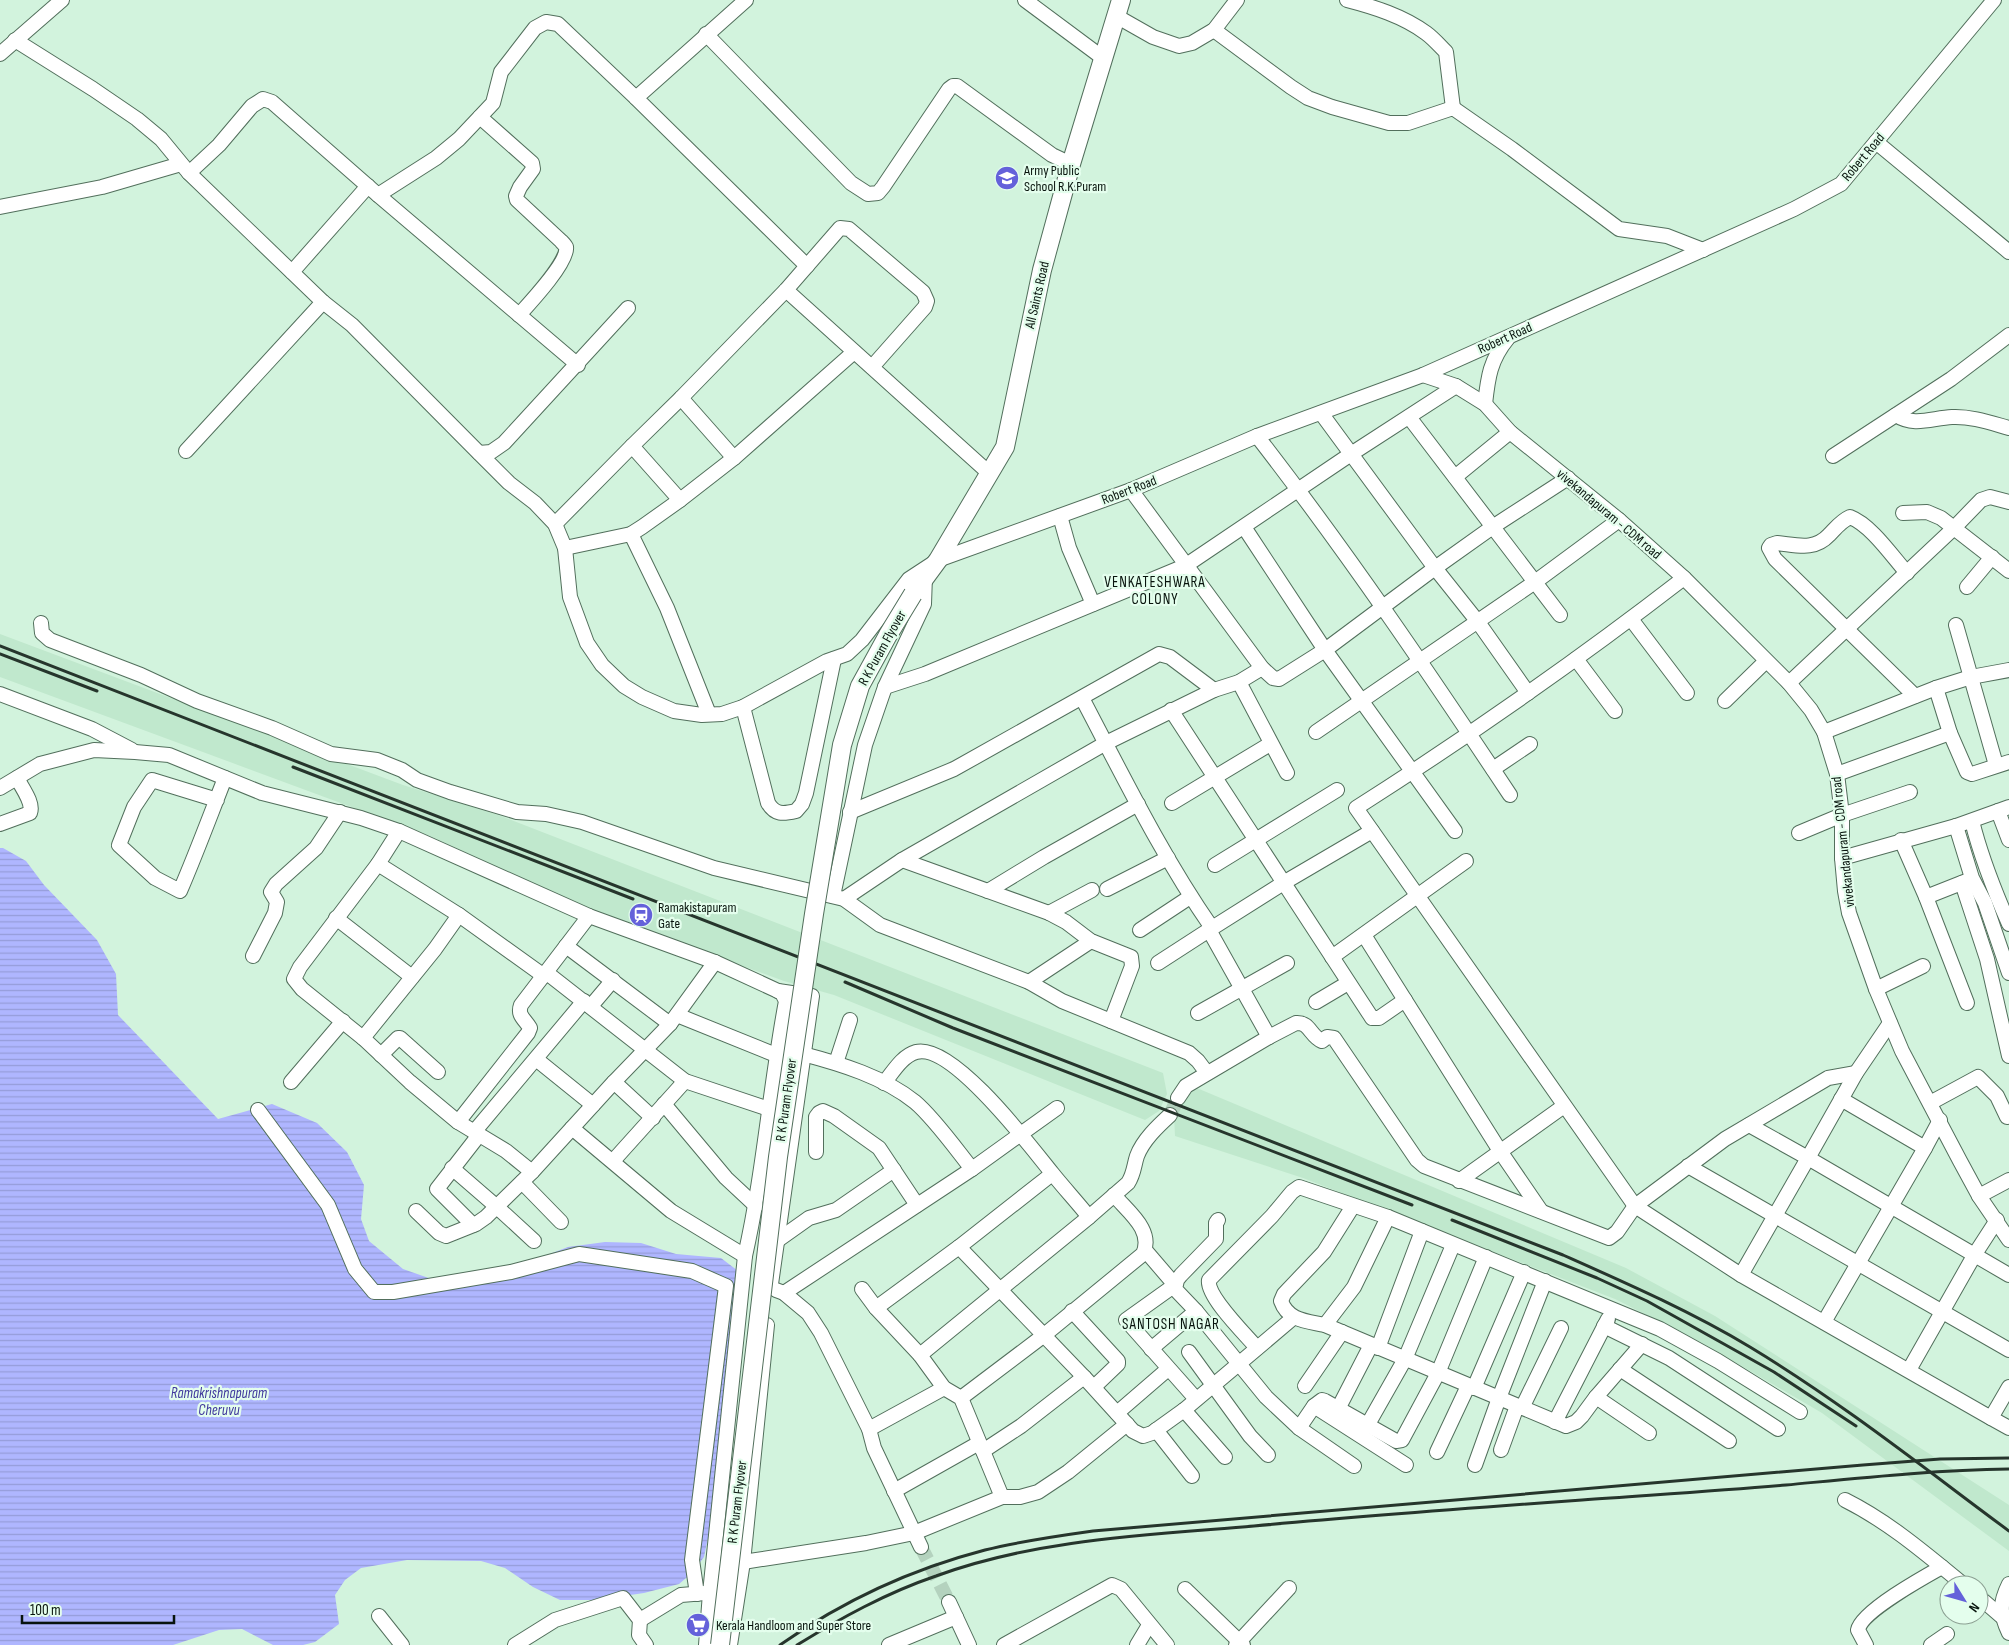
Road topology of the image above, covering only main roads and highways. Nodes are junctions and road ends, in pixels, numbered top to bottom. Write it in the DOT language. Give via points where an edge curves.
graph roads {
  1 [pos="1118,8"];
  2 [pos="925,576"];
  3 [pos="720,1645"];
  1 -- 2 [label="main road, All Saints Road" via="1042,270 1005,447 938,560"];
  2 -- 3 [label="main road, R K Puram Flyover, bridge" via="860,686 842,745 778,1157"];
}
